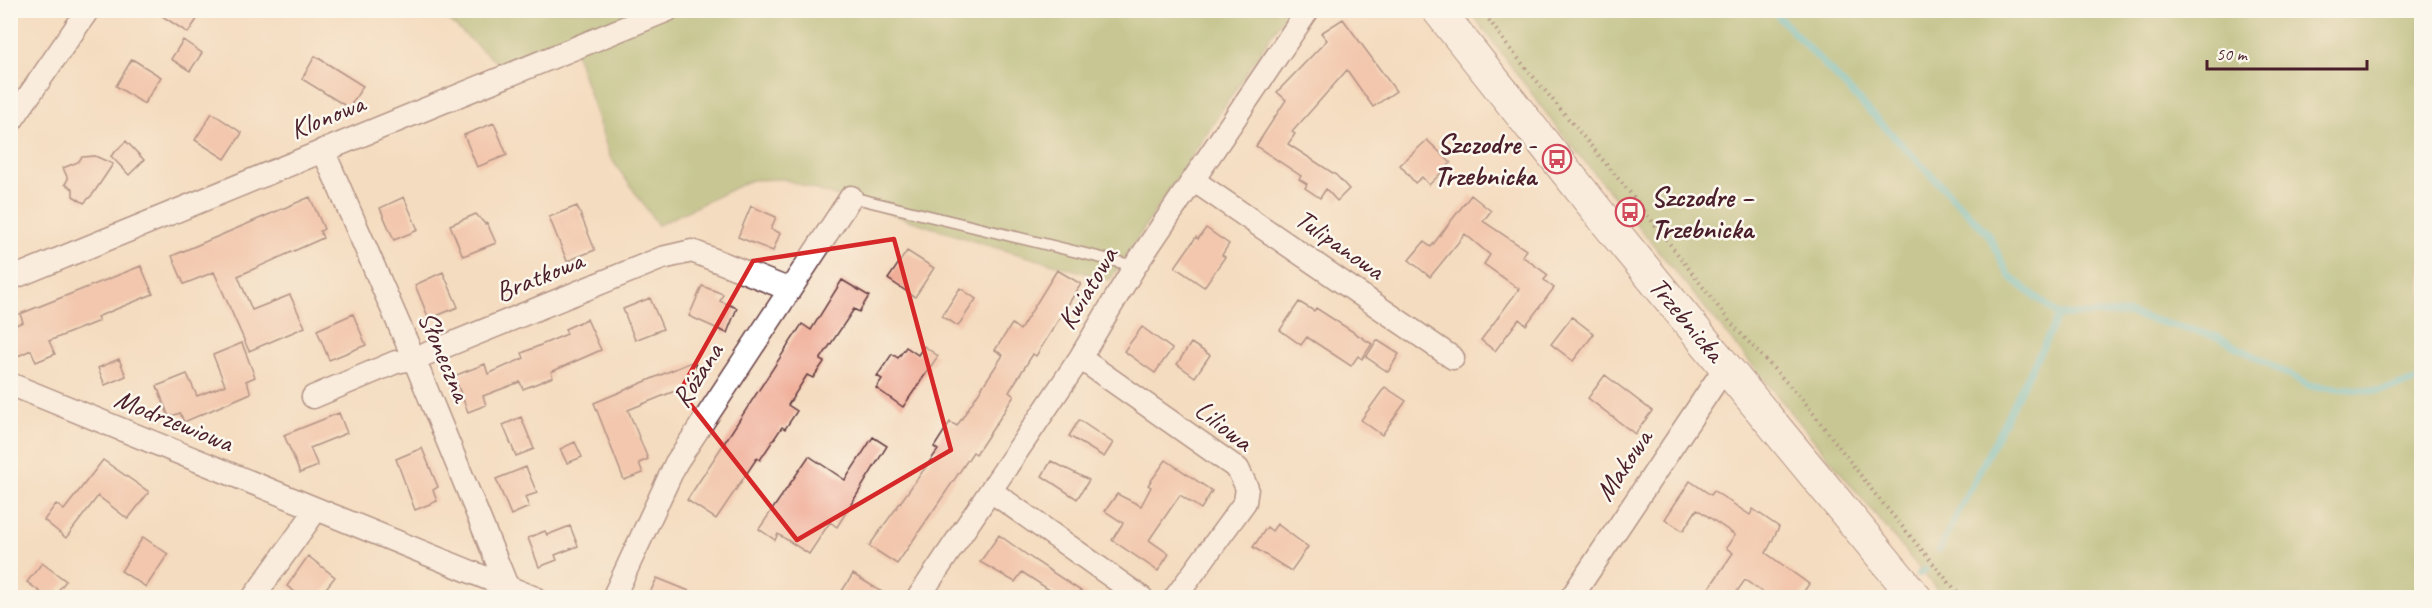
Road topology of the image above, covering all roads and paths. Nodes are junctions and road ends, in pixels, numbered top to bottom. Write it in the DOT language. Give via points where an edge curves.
graph roads {
  1 [pos="87,10"];
  2 [pos="668,10"];
  3 [pos="1308,10"];
  4 [pos="1438,10"];
  5 [pos="1482,10"];
  6 [pos="10,123"];
  7 [pos="322,150"];
  8 [pos="1193,180"];
  9 [pos="851,197"];
  10 [pos="1135,266"];
  11 [pos="10,279"];
  12 [pos="788,289"];
  13 [pos="1080,358"];
  14 [pos="1453,358"];
  15 [pos="414,359"];
  16 [pos="1726,366"];
  17 [pos="10,384"];
  18 [pos="313,397"];
  19 [pos="991,490"];
  20 [pos="316,510"];
  21 [pos="507,586"];
  22 [pos="1908,594"];
  23 [pos="253,597"];
  24 [pos="535,597"];
  25 [pos="613,597"];
  26 [pos="918,597"];
  27 [pos="1142,597"];
  28 [pos="1175,597"];
  29 [pos="1570,597"];
  30 [pos="1962,597"];
  1 -- 6 [label="street"];
  2 -- 7 [label="street, Klonowa"];
  3 -- 8 [label="street, Kwiatowa"];
  4 -- 16 [label="street, Trzebnicka"];
  5 -- 30 [label="path" via="1730,322 1803,400 1875,494"];
  7 -- 11 [label="street, Klonowa"];
  7 -- 15 [label="street, Słoneczna"];
  8 -- 10 [label="street, Kwiatowa"];
  8 -- 14 [label="street, Tulipanowa"];
  9 -- 10 [label="lane"];
  9 -- 12 [label="street, Różana"];
  10 -- 13 [label="street, Kwiatowa"];
  12 -- 15 [label="street, Bratkowa" via="692,250 662,258"];
  12 -- 25 [label="street, Różana" via="676,463"];
  13 -- 19 [label="street, Kwiatowa"];
  13 -- 28 [label="street, Liliowa" via="1238,469 1247,488 1245,502"];
  15 -- 18 [label="street, Bratkowa" via="396,362"];
  15 -- 21 [label="street, Słoneczna"];
  16 -- 22 [label="street, Trzebnicka"];
  16 -- 29 [label="street, Makowa"];
  17 -- 20 [label="street, Modrzewiowa"];
  19 -- 26 [label="street, Kwiatowa"];
  19 -- 27 [label="street"];
  20 -- 21 [label="street, Modrzewiowa"];
  20 -- 23 [label="street"];
  21 -- 24 [label="street, Modrzewiowa"];
}
